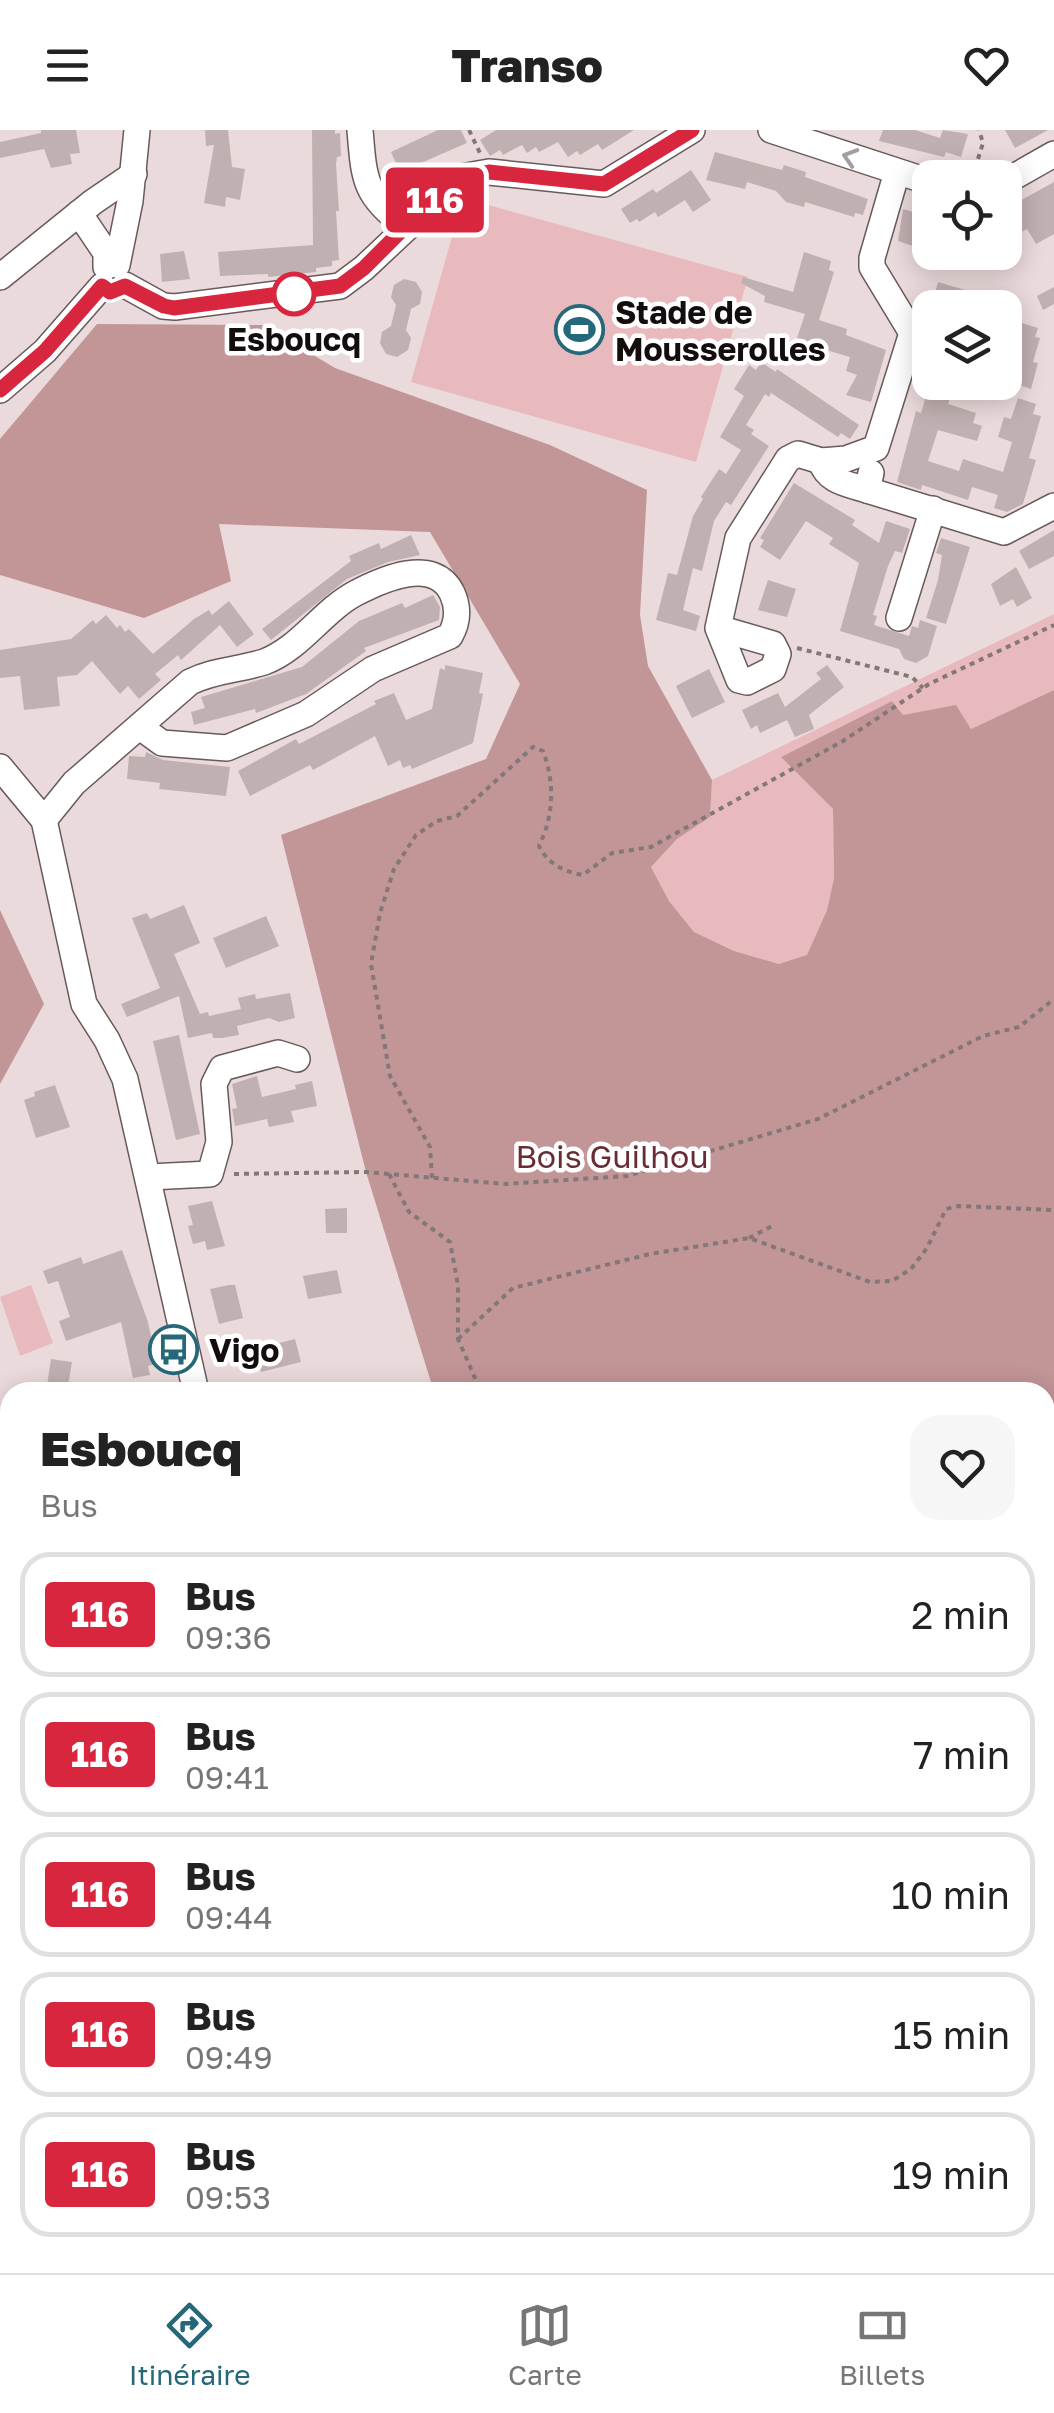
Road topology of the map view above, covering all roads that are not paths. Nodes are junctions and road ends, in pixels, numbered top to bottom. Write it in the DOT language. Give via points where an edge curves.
graph roads {
  1 [pos="137,130"];
  2 [pos="360,130"];
  3 [pos="692,130"];
  4 [pos="771,130"];
  5 [pos="802,136"];
  6 [pos="1054,154"];
  7 [pos="897,172"];
  8 [pos="1022,172"];
  9 [pos="134,174"];
  10 [pos="912,177"];
  11 [pos="79,213"];
  12 [pos="406,226"];
  13 [pos="0,276"];
  14 [pos="112,276"];
  15 [pos="0,390"];
  16 [pos="876,448"];
  17 [pos="821,461"];
  18 [pos="867,490"];
  19 [pos="1053,504"];
  20 [pos="933,510"];
  21 [pos="899,618"];
  22 [pos="718,628"];
  23 [pos="140,727"];
  24 [pos="0,767"];
  25 [pos="74,783"];
  26 [pos="17,788"];
  27 [pos="44,820"];
  28 [pos="297,1059"];
  29 [pos="149,1177"];
  30 [pos="194,1382"];
  1 -- 9 [label="street"];
  2 -- 12 [label="street" via="372,196"];
  3 -- 12 [label="street" via="604,184 472,174"];
  4 -- 5 [label="street"];
  7 -- 5 [label="street, one-way"];
  6 -- 8 [label="street"];
  7 -- 10 [label="street"];
  7 -- 16 [label="street" via="872,267 912,332"];
  9 -- 11 [label="street"];
  9 -- 14 [label="street"];
  11 -- 13 [label="street"];
  11 -- 14 [label="street" via="106,252"];
  12 -- 14 [label="street" via="351,279 325,290 174,308"];
  14 -- 15 [label="street"];
  16 -- 17 [label="street"];
  16 -- 18 [label="street"];
  17 -- 18 [label="street" via="834,480"];
  17 -- 22 [label="street" via="798,454 788,459 738,538"];
  18 -- 20 [label="street"];
  19 -- 20 [label="street" via="1004,532"];
  20 -- 21 [label="street"];
  22 -- 22 [label="street" via="773,644 773,669 740,680"];
  23 -- 23 [label="street" via="190,682 264,662 354,594 415,570 450,588 457,608 450,636 373,668 306,714 226,748 162,743"];
  23 -- 25 [label="street"];
  24 -- 26 [label="street"];
  25 -- 26 [label="street"];
  25 -- 27 [label="street"];
  26 -- 27 [label="street"];
  27 -- 29 [label="street" via="84,1004 126,1079"];
  28 -- 29 [label="street" via="278,1053 222,1068 214,1084 220,1142 210,1174"];
  29 -- 30 [label="street"];
}
